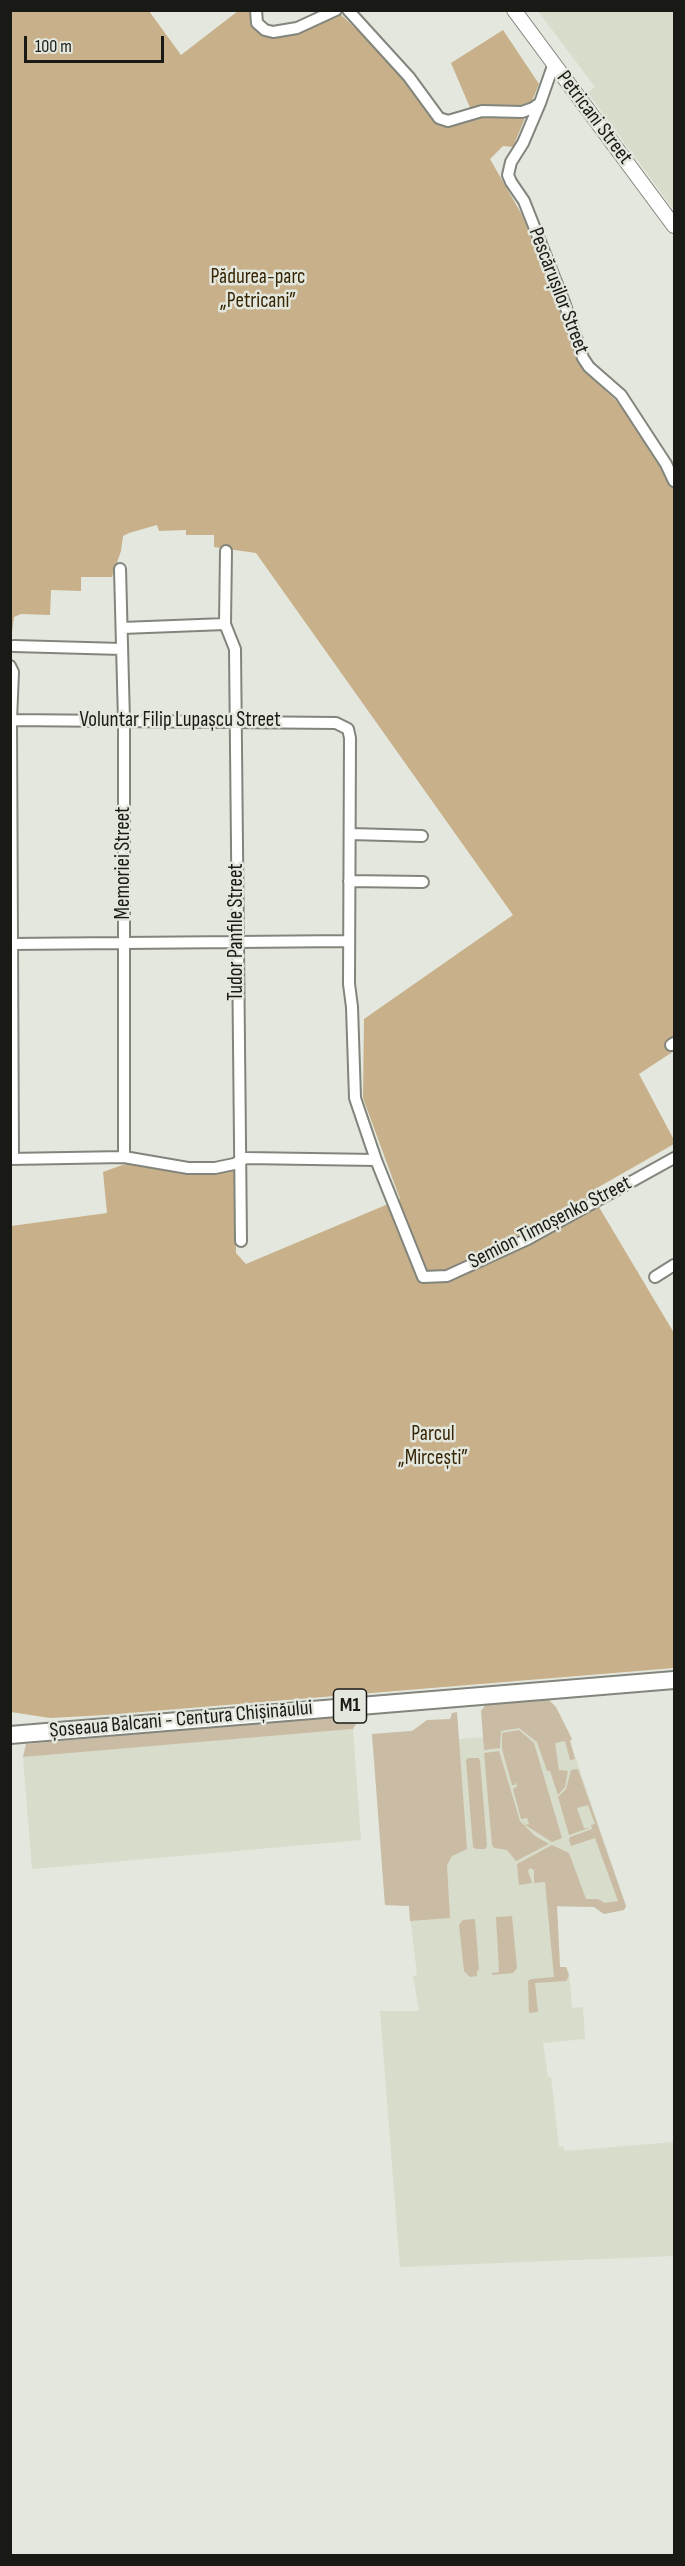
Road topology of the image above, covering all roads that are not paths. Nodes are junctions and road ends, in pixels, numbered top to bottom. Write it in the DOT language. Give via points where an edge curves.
graph roads {
  1 [pos="256,10"];
  2 [pos="336,10"];
  3 [pos="348,10"];
  4 [pos="514,10"];
  5 [pos="554,63"];
  6 [pos="540,103"];
  7 [pos="675,226"];
  8 [pos="670,460"];
  9 [pos="675,481"];
  10 [pos="226,551"];
  11 [pos="120,569"];
  12 [pos="225,624"];
  13 [pos="122,628"];
  14 [pos="14,646"];
  15 [pos="122,649"];
  16 [pos="10,666"];
  17 [pos="11,720"];
  18 [pos="124,721"];
  19 [pos="236,721"];
  20 [pos="351,834"];
  21 [pos="422,836"];
  22 [pos="349,881"];
  23 [pos="423,882"];
  24 [pos="349,941"];
  25 [pos="124,942"];
  26 [pos="237,942"];
  27 [pos="11,944"];
  28 [pos="124,1158"];
  29 [pos="675,1158"];
  30 [pos="12,1159"];
  31 [pos="376,1160"];
  32 [pos="240,1161"];
  33 [pos="242,1241"];
  34 [pos="675,1265"];
  35 [pos="655,1277"];
  36 [pos="675,1680"];
  37 [pos="10,1735"];
  1 -- 2 [label="street" via="258,23 273,32 297,28"];
  3 -- 6 [label="street" via="439,118 448,121 482,111 522,112"];
  4 -- 5 [label="main road, Petricani Street"];
  5 -- 6 [label="street, Pescărușilor Street"];
  5 -- 7 [label="main road, Petricani Street"];
  6 -- 8 [label="street, Pescărușilor Street" via="508,175 524,201 583,358 621,395"];
  8 -- 9 [label="street, Pescărușilor Street"];
  10 -- 12 [label="street, Tudor Panfile Street"];
  11 -- 13 [label="street, Memoriei Street"];
  12 -- 13 [label="street"];
  12 -- 19 [label="street, Tudor Panfile Street" via="235,649"];
  13 -- 15 [label="street, Memoriei Street"];
  14 -- 15 [label="street"];
  15 -- 18 [label="street, Memoriei Street"];
  16 -- 17 [label="street"];
  17 -- 18 [label="street, Voluntar Filip Lupașcu Street"];
  17 -- 27 [label="street"];
  18 -- 19 [label="street, Voluntar Filip Lupașcu Street"];
  18 -- 25 [label="street, Memoriei Street"];
  19 -- 20 [label="street, Voluntar Filip Lupașcu Street" via="336,723 348,729"];
  19 -- 26 [label="street, Tudor Panfile Street"];
  20 -- 21 [label="street"];
  20 -- 22 [label="street"];
  22 -- 23 [label="street"];
  22 -- 24 [label="street"];
  24 -- 26 [label="street"];
  24 -- 31 [label="street" via="355,1098"];
  25 -- 26 [label="street"];
  25 -- 27 [label="street"];
  25 -- 28 [label="street, Memoriei Street"];
  26 -- 32 [label="street, Tudor Panfile Street"];
  27 -- 30 [label="street"];
  28 -- 30 [label="street"];
  28 -- 32 [label="street" via="188,1168 215,1168"];
  29 -- 31 [label="street, Semion Timoșenko Street" via="528,1239 447,1276 423,1277"];
  31 -- 32 [label="street"];
  32 -- 33 [label="street, Tudor Panfile Street"];
  34 -- 35 [label="street"];
  36 -- 37 [label="highway, Șoseaua Balcani - Centura Chișinăului / M1"];
}
